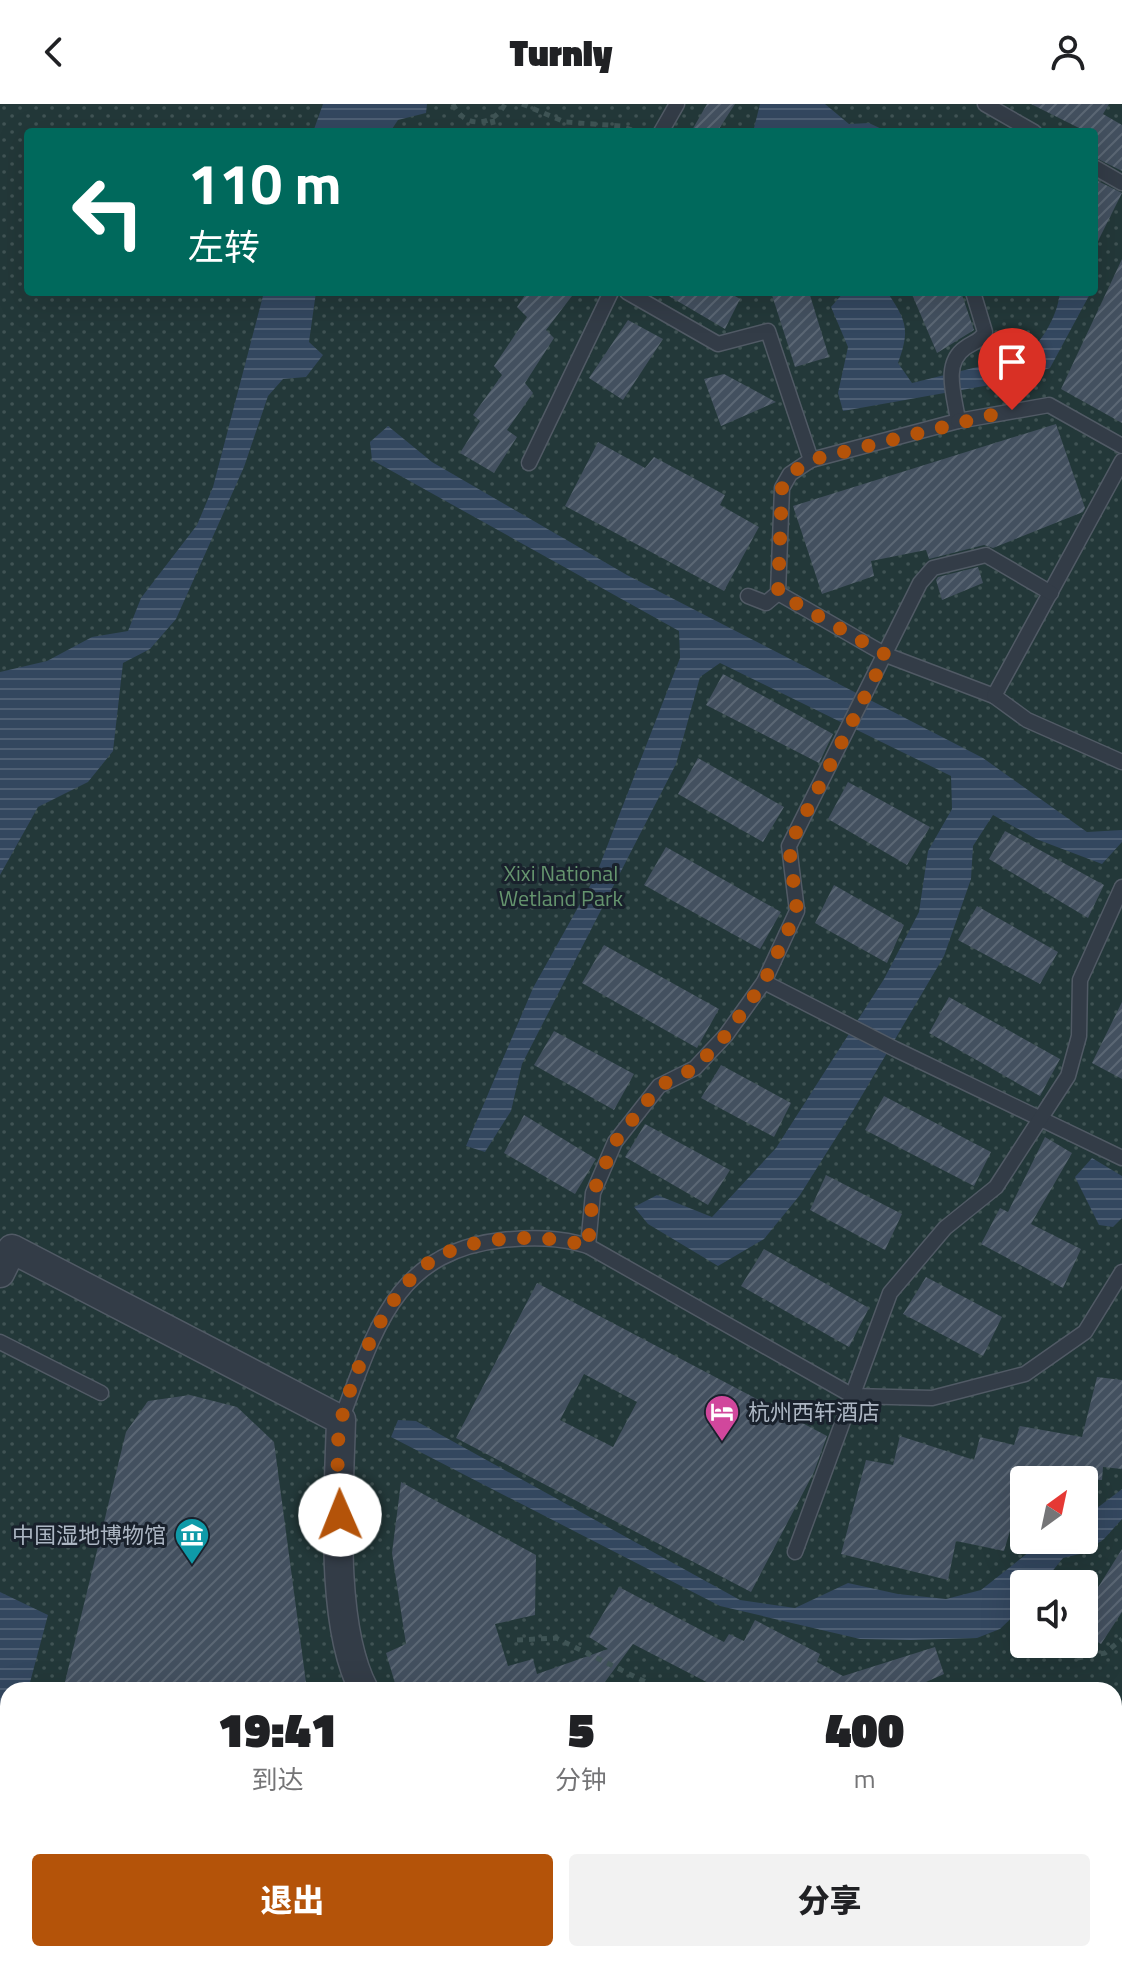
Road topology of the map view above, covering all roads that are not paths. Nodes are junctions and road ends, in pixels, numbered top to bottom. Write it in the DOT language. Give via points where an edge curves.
graph roads {
  1 [pos="677,104"];
  2 [pos="985,104"];
  3 [pos="663,128"];
  4 [pos="1016,128"];
  5 [pos="1098,169"];
  6 [pos="1122,183"];
  7 [pos="609,296"];
  8 [pos="634,296"];
  9 [pos="974,296"];
  10 [pos="958,421"];
  11 [pos="1122,446"];
  12 [pos="811,460"];
  13 [pos="1122,461"];
  14 [pos="529,463"];
  15 [pos="778,593"];
  16 [pos="1051,593"];
  17 [pos="748,596"];
  18 [pos="886,655"];
  19 [pos="994,696"];
  20 [pos="1122,762"];
  21 [pos="1122,887"];
  22 [pos="764,982"];
  23 [pos="1039,1119"];
  24 [pos="1122,1158"];
  25 [pos="588,1246"];
  26 [pos="1122,1272"];
  27 [pos="0,1273"];
  28 [pos="0,1342"];
  29 [pos="101,1393"];
  30 [pos="853,1396"];
  31 [pos="341,1420"];
  32 [pos="795,1552"];
  33 [pos="360,1682"];
  1 -- 3 [label="lane"];
  2 -- 4 [label="lane"];
  5 -- 6 [label="lane"];
  7 -- 14 [label="lane"];
  8 -- 12 [label="lane" via="718,344 768,331"];
  9 -- 10 [label="lane" via="985,332 951,365"];
  10 -- 11 [label="lane" via="1049,405"];
  10 -- 12 [label="lane"];
  12 -- 15 [label="lane" via="790,474 782,488"];
  13 -- 16 [label="lane"];
  15 -- 17 [label="lane" via="766,603"];
  15 -- 18 [label="lane"];
  16 -- 18 [label="lane" via="986,555 933,568 920,583"];
  16 -- 19 [label="lane"];
  18 -- 19 [label="lane"];
  18 -- 22 [label="lane" via="789,846 797,911"];
  19 -- 20 [label="lane" via="1027,720"];
  21 -- 23 [label="lane" via="1080,980 1079,1036 1068,1076"];
  22 -- 23 [label="lane"];
  22 -- 25 [label="lane" via="695,1068 659,1086 615,1142 593,1193"];
  23 -- 24 [label="lane"];
  23 -- 30 [label="lane" via="996,1187 945,1228 890,1293"];
  25 -- 30 [label="lane"];
  25 -- 31 [label="lane" via="562,1238 517,1238 476,1243 428,1262 395,1297"];
  26 -- 30 [label="lane" via="1085,1332 1025,1374 932,1398"];
  27 -- 31 [label="street" via="12,1249"];
  28 -- 29 [label="lane"];
  30 -- 32 [label="lane"];
  31 -- 33 [label="street" via="343,1606 351,1665"];
}
